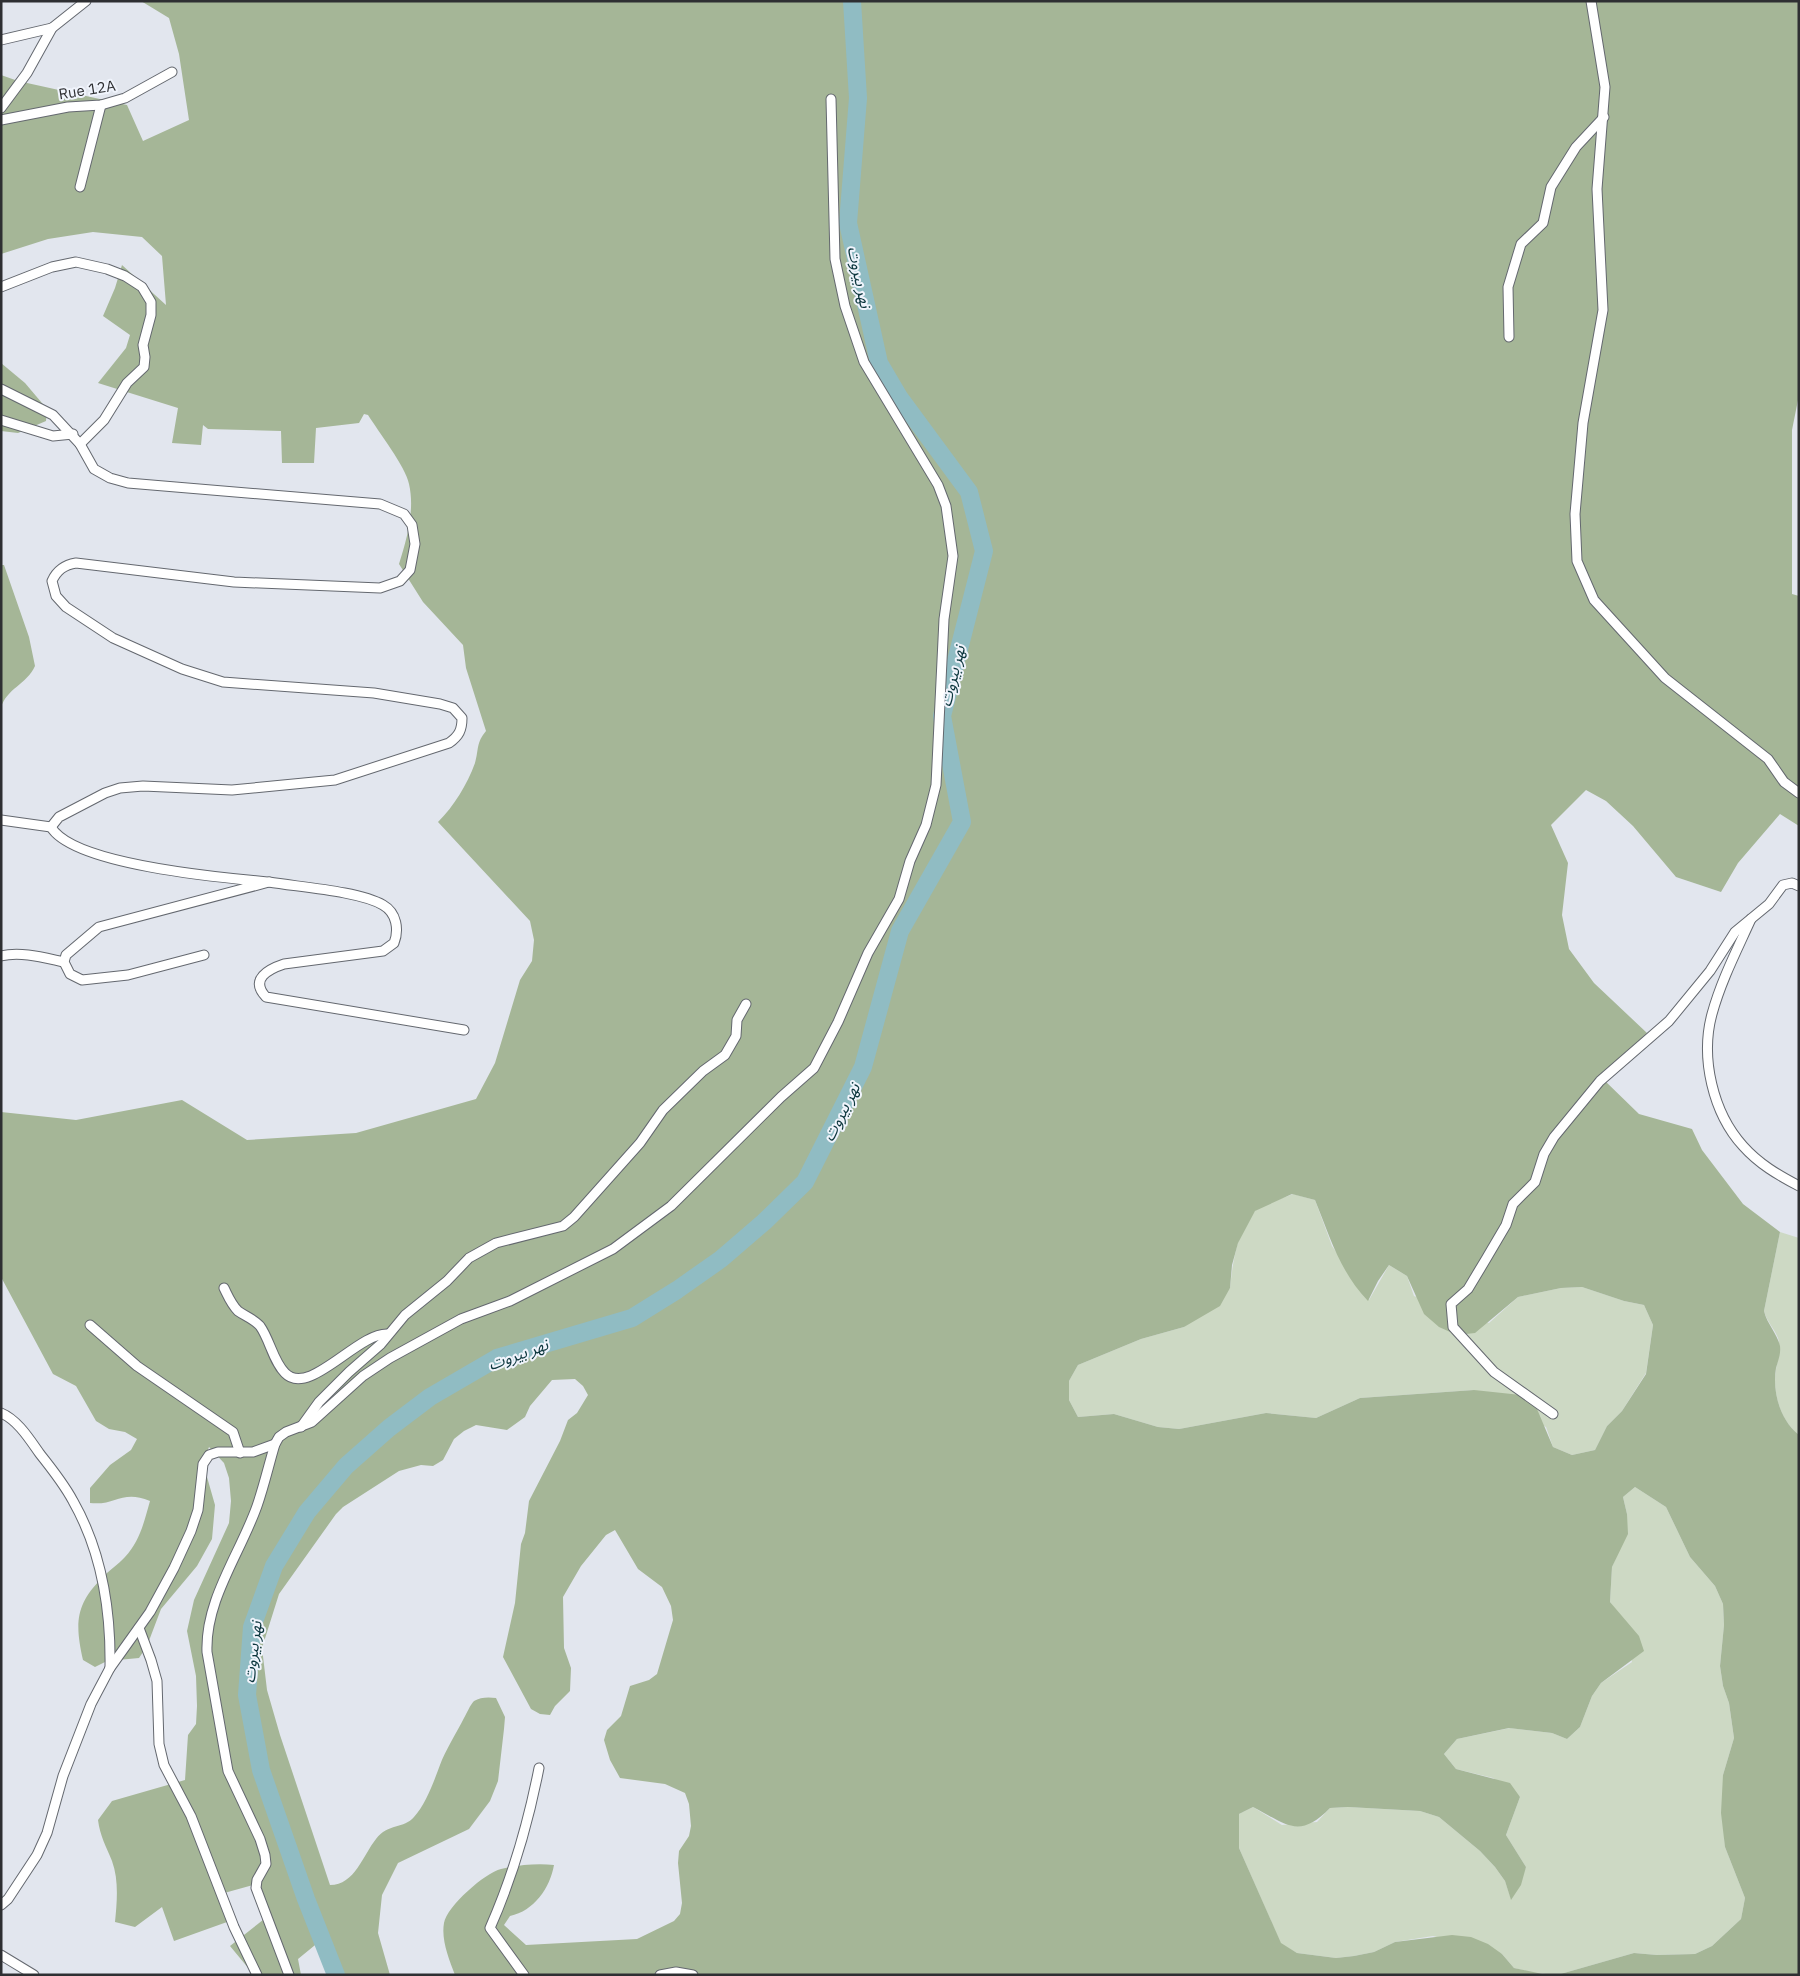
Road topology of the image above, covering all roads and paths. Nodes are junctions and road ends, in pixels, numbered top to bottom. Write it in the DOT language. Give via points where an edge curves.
graph roads {
  1 [pos="86,1"];
  2 [pos="1591,1"];
  3 [pos="52,28"];
  4 [pos="1,40"];
  5 [pos="172,72"];
  6 [pos="831,100"];
  7 [pos="101,105"];
  8 [pos="1,108"];
  9 [pos="1604,117"];
  10 [pos="1,120"];
  11 [pos="80,187"];
  12 [pos="1,287"];
  13 [pos="1509,337"];
  14 [pos="1,389"];
  15 [pos="1,420"];
  16 [pos="73,434"];
  17 [pos="80,444"];
  18 [pos="1799,793"];
  19 [pos="1,820"];
  20 [pos="51,827"];
  21 [pos="269,882"];
  22 [pos="1799,886"];
  23 [pos="1751,919"];
  24 [pos="204,955"];
  25 [pos="1,956"];
  26 [pos="64,962"];
  27 [pos="746,1004"];
  28 [pos="464,1030"];
  29 [pos="1799,1186"];
  30 [pos="224,1288"];
  31 [pos="90,1325"];
  32 [pos="388,1334"];
  33 [pos="1,1412"];
  34 [pos="1553,1414"];
  35 [pos="301,1427"];
  36 [pos="275,1444"];
  37 [pos="240,1452"];
  38 [pos="139,1628"];
  39 [pos="110,1668"];
  40 [pos="539,1768"];
  41 [pos="1,1905"];
  42 [pos="1,1955"];
  43 [pos="34,1975"];
  44 [pos="257,1975"];
  45 [pos="289,1975"];
  46 [pos="524,1975"];
  47 [pos="660,1975"];
  48 [pos="694,1975"];
  1 -- 3 [label="street"];
  2 -- 9 [label="street" via="1602,64"];
  3 -- 4 [label="street"];
  3 -- 8 [label="street" via="27,73"];
  5 -- 7 [label="street, Rue 12A" via="125,98"];
  6 -- 35 [label="street" via="835,259 845,306 864,362 938,485 946,506 953,556 944,619 936,785 926,825 910,861 899,899 868,953 814,1068 672,1206 613,1248 510,1301 461,1319 390,1358 363,1376 312,1422"];
  7 -- 10 [label="street, Rue 12A" via="68,107"];
  7 -- 11 [label="street"];
  9 -- 13 [label="street" via="1576,148 1551,187 1543,223 1521,244 1508,287"];
  9 -- 18 [label="street" via="1597,189 1603,310 1582,432 1575,514 1577,561 1594,600 1665,678 1768,759 1784,782"];
  12 -- 17 [label="street" via="52,267 76,262 125,276 142,287 151,302 151,315 142,345 144,367 127,383 104,420"];
  14 -- 16 [label="street" via="53,415"];
  15 -- 16 [label="street" via="53,436"];
  16 -- 17 [label="street"];
  17 -- 20 [label="street" via="94,469 128,483 380,504 404,514 412,525 415,544 410,570 400,581 380,588 234,582 76,563 58,570 52,581 56,596 66,606 113,638 204,678 374,694 440,704 452,708 462,718 462,728 457,738 432,750 335,780 232,790 120,788 105,792 59,817"];
  19 -- 20 [label="street"];
  20 -- 21 [label="street" via="56,835 82,850 120,860"];
  21 -- 26 [label="street" via="99,927 66,955"];
  21 -- 28 [label="street" via="346,894 377,903 390,911 397,930 394,943 383,951 271,968 265,972 260,988 266,997"];
  22 -- 23 [label="street" via="1792,883 1783,885 1769,904"];
  23 -- 29 [label="street" via="1711,1016 1707,1050 1711,1084 1724,1117 1743,1146 1768,1169"];
  23 -- 34 [label="street" via="1735,932 1710,971 1668,1021 1600,1081 1554,1138 1544,1154 1537,1178 1513,1204 1506,1225 1486,1259 1468,1288 1451,1304 1453,1327 1494,1372"];
  24 -- 26 [label="street" via="128,975 82,980 70,974"];
  25 -- 26 [label="street" via="30,956"];
  27 -- 32 [label="street" via="737,1020 736,1036 725,1055 703,1071 663,1110 640,1143 574,1217 563,1226 496,1243 479,1251 405,1315"];
  30 -- 32 [label="street" via="239,1312 258,1324 278,1363 292,1378 306,1379 371,1337"];
  31 -- 37 [label="street" via="137,1366 233,1432"];
  32 -- 35 [label="street" via="319,1402"];
  33 -- 39 [label="street" via="38,1450 65,1487 84,1522 95,1550 108,1610"];
  35 -- 36 [label="street" via="286,1432"];
  36 -- 37 [label="street" via="253,1452"];
  36 -- 45 [label="street" via="257,1506 214,1606 206,1636 228,1771 265,1855 266,1864 256,1888"];
  37 -- 38 [label="street" via="218,1452 209,1455 203,1464 198,1510 191,1531"];
  38 -- 39 [label="street"];
  38 -- 44 [label="street" via="157,1681 159,1744 164,1765 191,1816 234,1927"];
  39 -- 41 [label="street" via="91,1704 63,1776 38,1856"];
  40 -- 46 [label="street" via="529,1818 490,1928"];
  42 -- 43 [label="street"];
  47 -- 48 [label="street" via="676,1972"];
}
